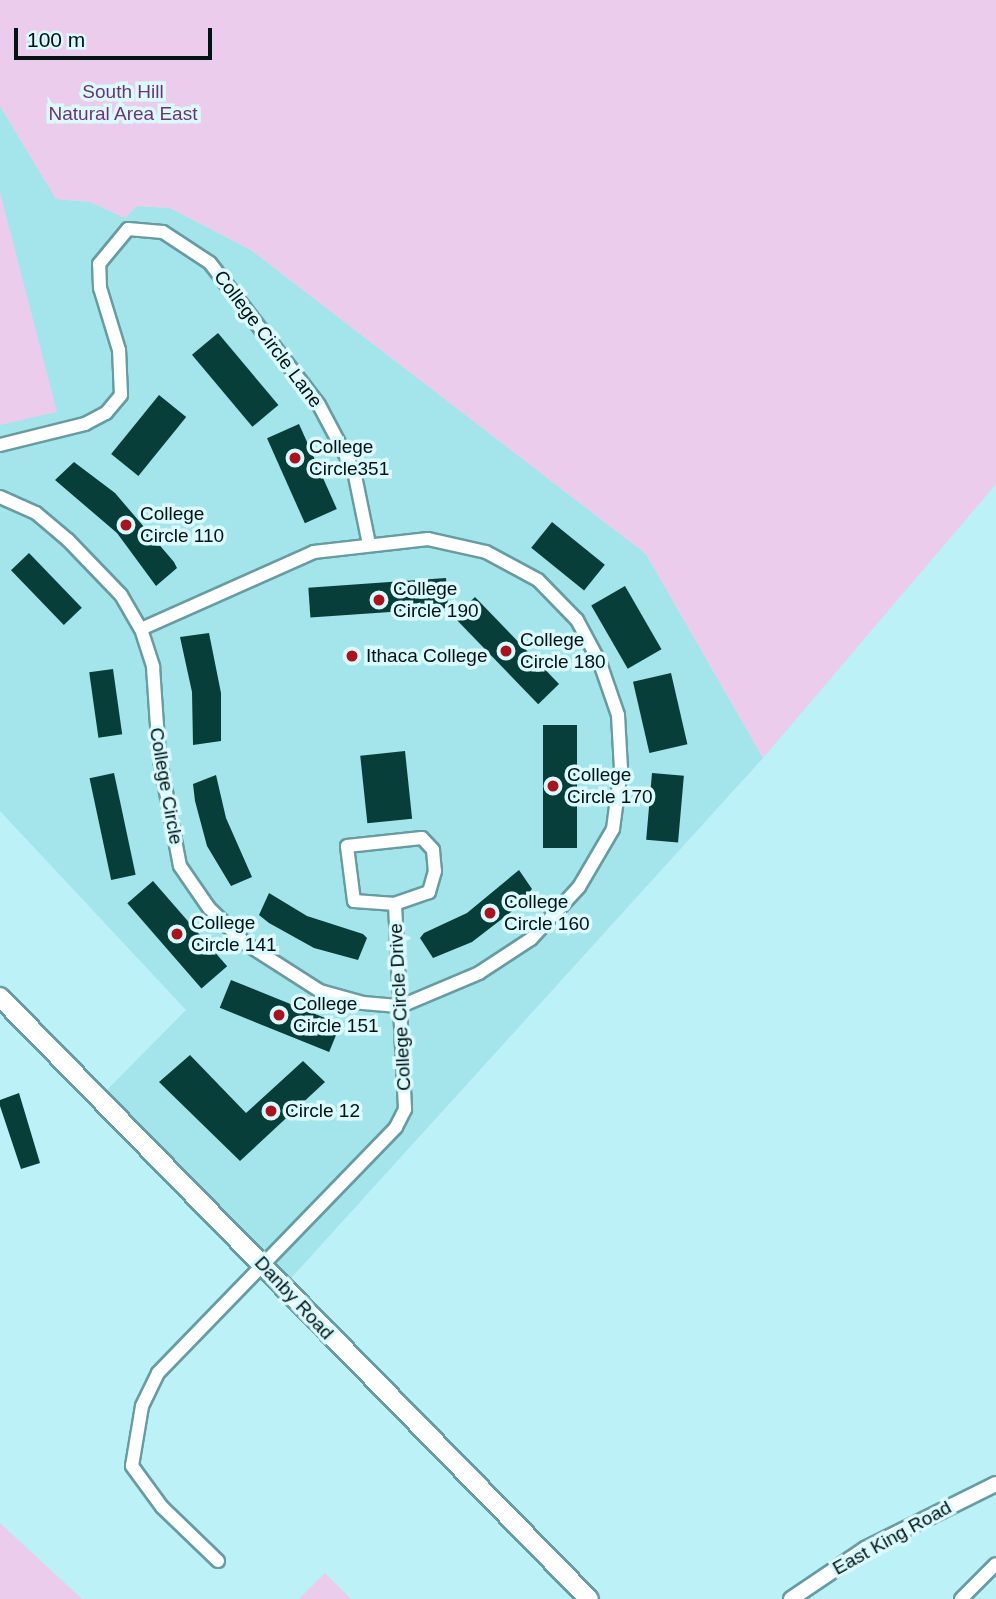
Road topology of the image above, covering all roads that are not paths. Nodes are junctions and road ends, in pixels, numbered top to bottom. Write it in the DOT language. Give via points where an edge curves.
graph roads {
  1 [pos="0,445"];
  2 [pos="0,497"];
  3 [pos="369,544"];
  4 [pos="141,629"];
  5 [pos="395,904"];
  6 [pos="0,997"];
  7 [pos="401,1006"];
  8 [pos="262,1264"];
  9 [pos="996,1484"];
  10 [pos="218,1561"];
  11 [pos="996,1564"];
  12 [pos="589,1599"];
  13 [pos="791,1599"];
  14 [pos="961,1599"];
  1 -- 3 [label="street, College Circle Lane" via="85,424 106,413 121,395 119,350 100,288 99,264 128,229 163,232 210,263 341,438 354,471"];
  2 -- 4 [label="street, College Circle" via="36,513 68,540 121,596"];
  3 -- 4 [label="street" via="314,552 259,572"];
  3 -- 7 [label="street" via="428,539 486,552 538,580 577,620 618,715 621,769 613,829 579,887 531,939 479,973"];
  4 -- 7 [label="street, College Circle" via="153,667 159,755 180,866 209,908 245,943 320,990"];
  5 -- 5 [label="street" via="420,900 434,883 428,842 347,846 354,901"];
  5 -- 7 [label="street, College Circle Drive"];
  6 -- 8 [label="main road, Danby Road"];
  7 -- 8 [label="street, College Circle Drive" via="405,1109 396,1127"];
  8 -- 10 [label="street, College Circle Drive" via="158,1373 134,1435 132,1466 162,1507"];
  8 -- 12 [label="main road, Danby Road"];
  9 -- 13 [label="street, East King Road" via="865,1549"];
  11 -- 14 [label="street"];
}
